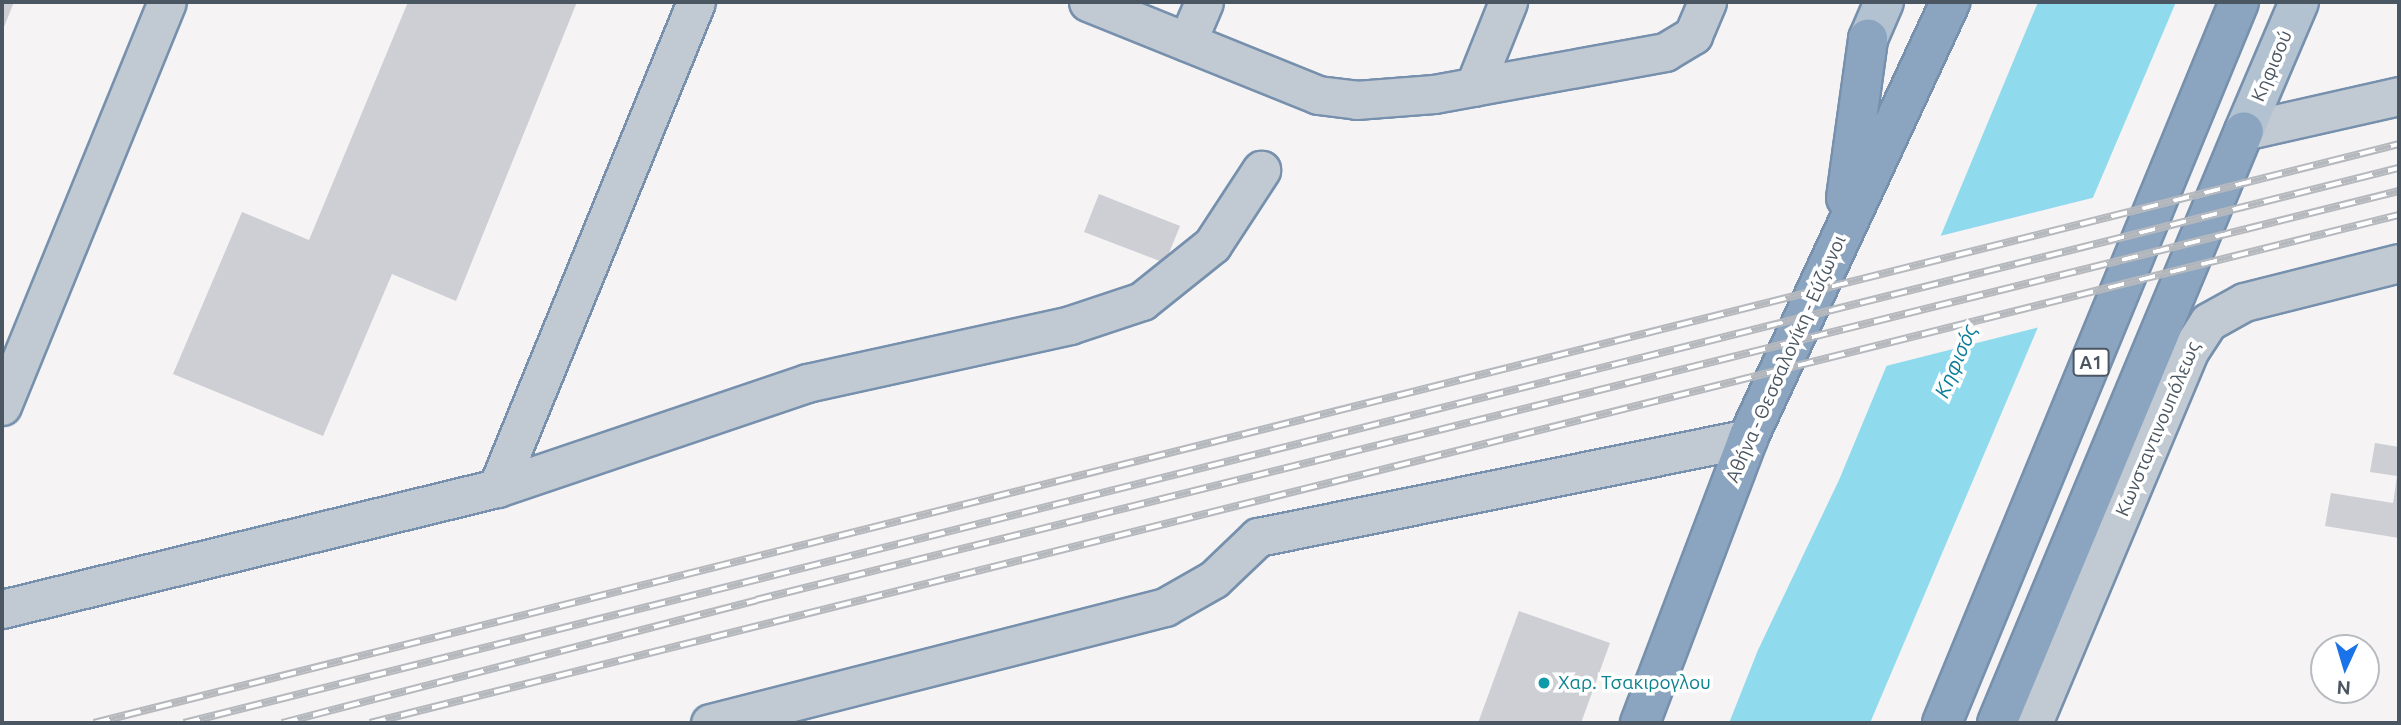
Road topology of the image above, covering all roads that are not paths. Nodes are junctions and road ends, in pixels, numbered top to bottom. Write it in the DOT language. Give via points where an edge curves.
graph roads {
  1 [pos="167,2"];
  2 [pos="696,2"];
  3 [pos="1088,2"];
  4 [pos="1204,2"];
  5 [pos="1508,2"];
  6 [pos="1707,2"];
  7 [pos="1884,2"];
  8 [pos="1950,2"];
  9 [pos="2239,2"];
  10 [pos="2300,2"];
  11 [pos="1868,39"];
  12 [pos="1187,42"];
  13 [pos="1474,87"];
  14 [pos="2399,96"];
  15 [pos="2244,131"];
  16 [pos="1261,170"];
  17 [pos="1841,235"];
  18 [pos="2399,263"];
  19 [pos="2,406"];
  20 [pos="1748,439"];
  21 [pos="497,488"];
  22 [pos="2,610"];
  23 [pos="710,723"];
  24 [pos="1640,723"];
  25 [pos="1942,723"];
  26 [pos="1997,723"];
  27 [pos="2033,723"];
  1 -- 19 [label="street"];
  2 -- 21 [label="street"];
  3 -- 12 [label="street"];
  4 -- 12 [label="street"];
  5 -- 13 [label="street"];
  6 -- 13 [label="street" via="1693,35 1665,52"];
  7 -- 11 [label="main road"];
  8 -- 17 [label="highway, Αθήνα - Θεσσαλονίκη - Εύζωνοι"];
  9 -- 25 [label="highway, Α1"];
  10 -- 15 [label="main road, Κηφισού"];
  11 -- 17 [label="highway"];
  12 -- 13 [label="street" via="1336,99 1377,100"];
  14 -- 15 [label="street"];
  15 -- 26 [label="highway"];
  16 -- 21 [label="street" via="1212,245 1142,302 1070,325 807,383"];
  17 -- 20 [label="highway, Αθήνα - Θεσσαλονίκη - Εύζωνοι"];
  18 -- 27 [label="street, Κωνσταντινουπόλεως" via="2244,302 2208,322 2190,350"];
  20 -- 23 [label="street" via="1258,537 1214,579 1165,607"];
  20 -- 24 [label="highway, Αθήνα - Θεσσαλονίκη - Εύζωνοι"];
  21 -- 22 [label="street"];
}
